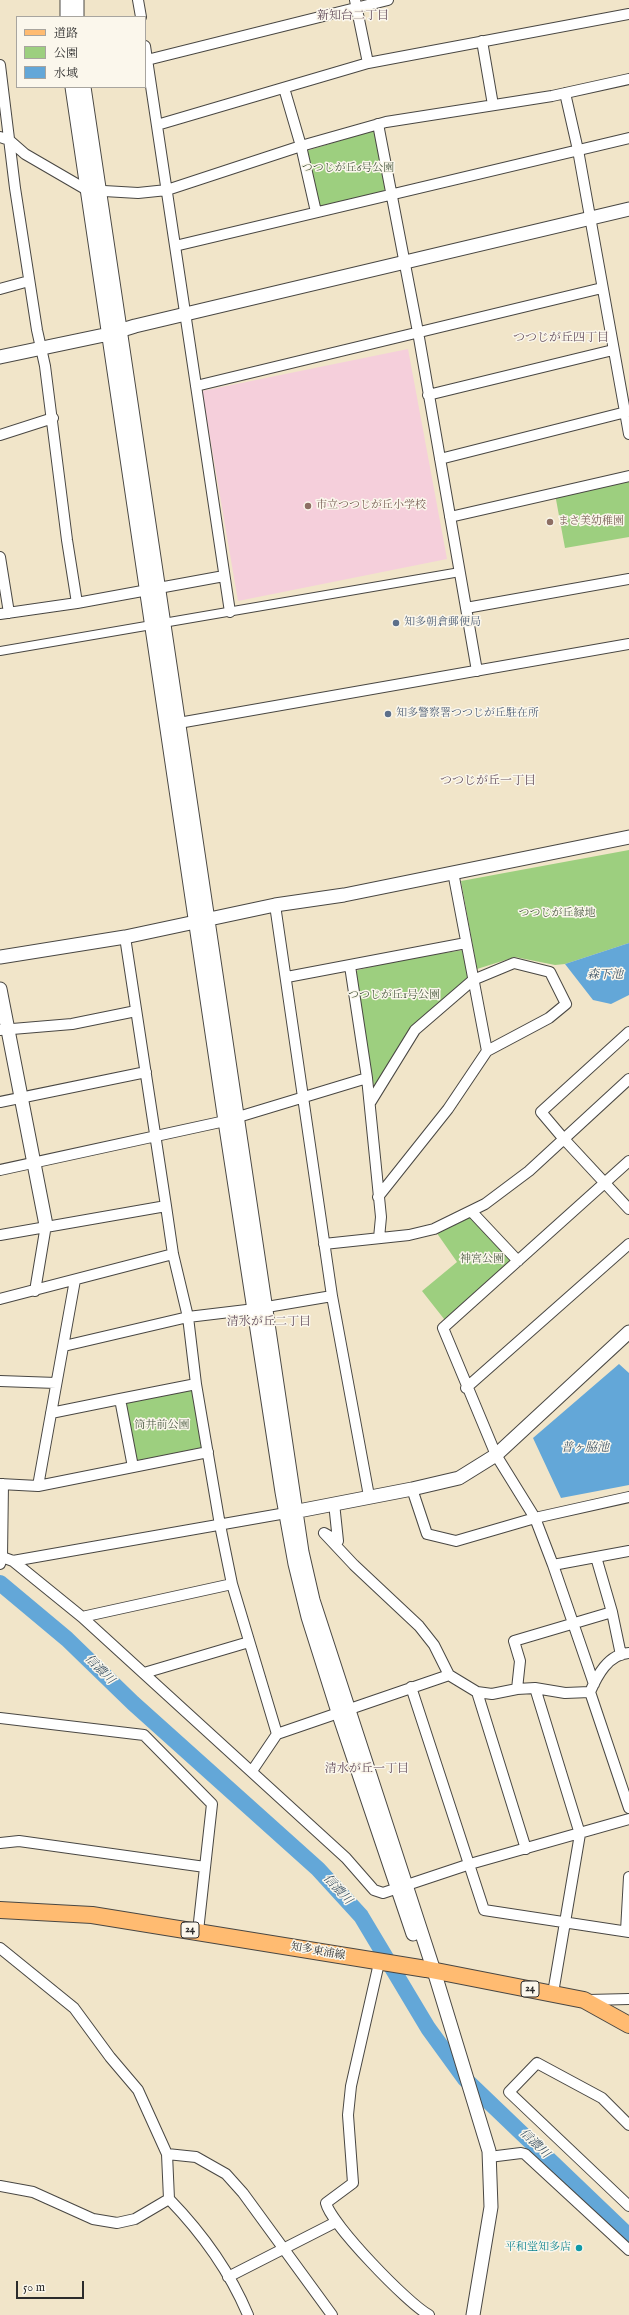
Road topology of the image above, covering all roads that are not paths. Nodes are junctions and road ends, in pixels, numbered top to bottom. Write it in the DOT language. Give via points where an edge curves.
graph roads {
  1 [pos="67,0"];
  2 [pos="77,0"];
  3 [pos="138,0"];
  4 [pos="388,0"];
  5 [pos="356,3"];
  6 [pos="629,14"];
  7 [pos="67,16"];
  8 [pos="77,16"];
  9 [pos="141,16"];
  10 [pos="482,41"];
  11 [pos="146,53"];
  12 [pos="147,60"];
  13 [pos="368,63"];
  14 [pos="0,65"];
  15 [pos="629,79"];
  16 [pos="1,80"];
  17 [pos="72,88"];
  18 [pos="84,88"];
  19 [pos="284,88"];
  20 [pos="565,92"];
  21 [pos="493,105"];
  22 [pos="378,124"];
  23 [pos="156,125"];
  24 [pos="5,138"];
  25 [pos="629,138"];
  26 [pos="301,146"];
  27 [pos="578,150"];
  28 [pos="93,190"];
  29 [pos="167,190"];
  30 [pos="392,194"];
  31 [pos="629,209"];
  32 [pos="316,212"];
  33 [pos="590,218"];
  34 [pos="175,246"];
  35 [pos="405,263"];
  36 [pos="30,280"];
  37 [pos="602,288"];
  38 [pos="0,289"];
  39 [pos="185,315"];
  40 [pos="418,332"];
  41 [pos="115,333"];
  42 [pos="42,349"];
  43 [pos="613,350"];
  44 [pos="0,356"];
  45 [pos="196,386"];
  46 [pos="428,395"];
  47 [pos="626,412"];
  48 [pos="53,418"];
  49 [pos="629,434"];
  50 [pos="0,435"];
  51 [pos="440,459"];
  52 [pos="629,476"];
  53 [pos="450,517"];
  54 [pos="0,557"];
  55 [pos="460,572"];
  56 [pos="224,576"];
  57 [pos="629,580"];
  58 [pos="152,589"];
  59 [pos="77,603"];
  60 [pos="466,608"];
  61 [pos="230,612"];
  62 [pos="5,613"];
  63 [pos="158,624"];
  64 [pos="629,644"];
  65 [pos="0,651"];
  66 [pos="477,671"];
  67 [pos="173,724"];
  68 [pos="629,837"];
  69 [pos="453,872"];
  70 [pos="275,905"];
  71 [pos="202,921"];
  72 [pos="125,937"];
  73 [pos="466,942"];
  74 [pos="0,957"];
  75 [pos="350,966"];
  76 [pos="287,977"];
  77 [pos="473,980"];
  78 [pos="0,989"];
  79 [pos="136,1012"];
  80 [pos="4,1029"];
  81 [pos="629,1032"];
  82 [pos="487,1051"];
  83 [pos="146,1072"];
  84 [pos="367,1078"];
  85 [pos="629,1079"];
  86 [pos="304,1097"];
  87 [pos="20,1098"];
  88 [pos="0,1102"];
  89 [pos="370,1104"];
  90 [pos="231,1119"];
  91 [pos="156,1135"];
  92 [pos="563,1138"];
  93 [pos="629,1161"];
  94 [pos="33,1163"];
  95 [pos="0,1170"];
  96 [pos="606,1182"];
  97 [pos="378,1197"];
  98 [pos="166,1206"];
  99 [pos="629,1209"];
  100 [pos="471,1211"];
  101 [pos="46,1225"];
  102 [pos="0,1235"];
  103 [pos="379,1238"];
  104 [pos="324,1244"];
  105 [pos="629,1244"];
  106 [pos="174,1254"];
  107 [pos="518,1261"];
  108 [pos="75,1280"];
  109 [pos="36,1291"];
  110 [pos="332,1296"];
  111 [pos="0,1299"];
  112 [pos="260,1308"];
  113 [pos="188,1316"];
  114 [pos="629,1332"];
  115 [pos="64,1346"];
  116 [pos="0,1381"];
  117 [pos="56,1383"];
  118 [pos="196,1384"];
  119 [pos="466,1388"];
  120 [pos="120,1399"];
  121 [pos="51,1413"];
  122 [pos="208,1452"];
  123 [pos="496,1455"];
  124 [pos="133,1467"];
  125 [pos="2,1484"];
  126 [pos="38,1486"];
  127 [pos="412,1489"];
  128 [pos="369,1496"];
  129 [pos="629,1497"];
  130 [pos="334,1502"];
  131 [pos="291,1512"];
  132 [pos="536,1518"];
  133 [pos="220,1525"];
  134 [pos="629,1551"];
  135 [pos="596,1557"];
  136 [pos="1,1561"];
  137 [pos="13,1561"];
  138 [pos="552,1562"];
  139 [pos="232,1584"];
  140 [pos="612,1612"];
  141 [pos="82,1616"];
  142 [pos="573,1624"];
  143 [pos="249,1642"];
  144 [pos="625,1654"];
  145 [pos="144,1673"];
  146 [pos="449,1675"];
  147 [pos="411,1687"];
  148 [pos="535,1688"];
  149 [pos="592,1688"];
  150 [pos="517,1689"];
  151 [pos="477,1692"];
  152 [pos="343,1710"];
  153 [pos="0,1718"];
  154 [pos="277,1734"];
  155 [pos="252,1771"];
  156 [pos="629,1808"];
  157 [pos="629,1819"];
  158 [pos="580,1834"];
  159 [pos="0,1843"];
  160 [pos="526,1849"];
  161 [pos="470,1864"];
  162 [pos="205,1867"];
  163 [pos="629,1876"];
  164 [pos="401,1887"];
  165 [pos="0,1910"];
  166 [pos="566,1921"];
  167 [pos="198,1931"];
  168 [pos="627,1932"];
  169 [pos="0,1948"];
  170 [pos="379,1963"];
  171 [pos="430,1970"];
  172 [pos="552,1993"];
  173 [pos="629,1999"];
  174 [pos="584,2000"];
  175 [pos="629,2025"];
  176 [pos="629,2125"];
  177 [pos="167,2154"];
  178 [pos="490,2157"];
  179 [pos="0,2186"];
  180 [pos="169,2199"];
  181 [pos="629,2206"];
  182 [pos="336,2222"];
  183 [pos="284,2250"];
  184 [pos="629,2250"];
  185 [pos="228,2277"];
  186 [pos="415,2312"];
  187 [pos="248,2315"];
  188 [pos="332,2315"];
  189 [pos="429,2315"];
  190 [pos="473,2315"];
  1 -- 7 [label="street"];
  2 -- 8 [label="street"];
  3 -- 9 [label="street"];
  4 -- 5 [label="street"];
  5 -- 12 [label="street"];
  5 -- 13 [label="street"];
  6 -- 10 [label="street"];
  10 -- 13 [label="street"];
  10 -- 21 [label="street"];
  11 -- 12 [label="street"];
  12 -- 23 [label="street"];
  13 -- 19 [label="street"];
  14 -- 16 [label="street"];
  15 -- 20 [label="street"];
  16 -- 24 [label="street"];
  17 -- 28 [label="street"];
  18 -- 28 [label="street"];
  19 -- 23 [label="street"];
  19 -- 26 [label="street"];
  20 -- 21 [label="street"];
  20 -- 27 [label="street"];
  21 -- 22 [label="street"];
  22 -- 26 [label="street"];
  22 -- 30 [label="street"];
  23 -- 29 [label="street"];
  24 -- 28 [label="street" via="25,154"];
  24 -- 36 [label="street"];
  25 -- 27 [label="street"];
  26 -- 29 [label="street"];
  26 -- 32 [label="street"];
  27 -- 30 [label="street"];
  27 -- 33 [label="street"];
  28 -- 29 [label="street" via="138,193"];
  28 -- 41 [label="street"];
  29 -- 34 [label="street"];
  30 -- 32 [label="street"];
  30 -- 35 [label="street"];
  31 -- 33 [label="street"];
  32 -- 34 [label="street" via="274,225"];
  33 -- 35 [label="street"];
  33 -- 37 [label="street"];
  34 -- 39 [label="street"];
  35 -- 39 [label="street"];
  35 -- 40 [label="street"];
  36 -- 38 [label="street"];
  36 -- 42 [label="street"];
  37 -- 40 [label="street"];
  37 -- 43 [label="street"];
  39 -- 41 [label="street"];
  39 -- 45 [label="street"];
  40 -- 45 [label="street"];
  40 -- 46 [label="street"];
  41 -- 42 [label="street"];
  41 -- 58 [label="street"];
  42 -- 44 [label="street"];
  42 -- 48 [label="street"];
  43 -- 46 [label="street"];
  43 -- 47 [label="street"];
  45 -- 56 [label="street"];
  46 -- 51 [label="street"];
  47 -- 49 [label="street"];
  47 -- 51 [label="street"];
  48 -- 50 [label="street"];
  48 -- 59 [label="street"];
  51 -- 53 [label="street"];
  52 -- 53 [label="street"];
  53 -- 55 [label="street"];
  54 -- 62 [label="street"];
  55 -- 60 [label="street"];
  55 -- 61 [label="street"];
  56 -- 58 [label="street"];
  56 -- 61 [label="street"];
  57 -- 60 [label="street"];
  58 -- 59 [label="street"];
  58 -- 63 [label="street"];
  59 -- 62 [label="street"];
  60 -- 66 [label="street"];
  61 -- 63 [label="street"];
  63 -- 65 [label="street"];
  63 -- 67 [label="street"];
  64 -- 66 [label="street"];
  66 -- 67 [label="street"];
  67 -- 71 [label="street"];
  68 -- 69 [label="street"];
  69 -- 70 [label="street" via="344,895"];
  69 -- 73 [label="street"];
  70 -- 71 [label="street"];
  70 -- 76 [label="street"];
  71 -- 72 [label="street"];
  71 -- 90 [label="street"];
  72 -- 74 [label="street"];
  72 -- 79 [label="street"];
  73 -- 75 [label="street"];
  73 -- 77 [label="street"];
  75 -- 76 [label="street"];
  75 -- 84 [label="street"];
  76 -- 86 [label="street"];
  77 -- 82 [label="street"];
  77 -- 82 [label="street" via="514,964 550,972 566,1004 549,1018"];
  77 -- 89 [label="street" via="415,1030"];
  78 -- 80 [label="street"];
  79 -- 80 [label="street" via="72,1024"];
  79 -- 83 [label="street"];
  80 -- 87 [label="street"];
  81 -- 92 [label="street" via="541,1112"];
  82 -- 97 [label="street" via="448,1109"];
  83 -- 87 [label="street"];
  83 -- 91 [label="street"];
  84 -- 86 [label="street"];
  84 -- 89 [label="street"];
  85 -- 92 [label="street"];
  86 -- 90 [label="street"];
  86 -- 104 [label="street"];
  87 -- 88 [label="street"];
  87 -- 94 [label="street"];
  89 -- 97 [label="street"];
  90 -- 91 [label="street"];
  90 -- 112 [label="street"];
  91 -- 94 [label="street"];
  91 -- 98 [label="street"];
  92 -- 96 [label="street"];
  92 -- 100 [label="street" via="529,1171 485,1204"];
  93 -- 96 [label="street"];
  94 -- 95 [label="street"];
  94 -- 101 [label="street"];
  96 -- 99 [label="street"];
  96 -- 107 [label="street"];
  97 -- 103 [label="street" via="381,1217"];
  98 -- 101 [label="street"];
  98 -- 106 [label="street"];
  100 -- 103 [label="street" via="434,1229"];
  100 -- 107 [label="street"];
  101 -- 102 [label="street"];
  101 -- 109 [label="street"];
  103 -- 104 [label="street"];
  104 -- 110 [label="street"];
  105 -- 119 [label="street"];
  106 -- 108 [label="street"];
  106 -- 113 [label="street"];
  107 -- 119 [label="street" via="443,1328"];
  108 -- 109 [label="street"];
  108 -- 115 [label="street"];
  109 -- 111 [label="street"];
  110 -- 112 [label="street"];
  110 -- 128 [label="street"];
  112 -- 113 [label="street"];
  112 -- 131 [label="street"];
  113 -- 115 [label="street"];
  113 -- 118 [label="street"];
  114 -- 123 [label="street"];
  115 -- 117 [label="street"];
  116 -- 117 [label="street"];
  117 -- 121 [label="street"];
  118 -- 120 [label="street"];
  118 -- 122 [label="street"];
  119 -- 123 [label="street"];
  120 -- 121 [label="street"];
  120 -- 124 [label="street"];
  121 -- 126 [label="street"];
  122 -- 124 [label="street"];
  122 -- 133 [label="street"];
  123 -- 127 [label="street" via="459,1478"];
  123 -- 132 [label="street"];
  124 -- 126 [label="street"];
  125 -- 126 [label="street"];
  125 -- 136 [label="street"];
  127 -- 128 [label="street"];
  127 -- 132 [label="street" via="427,1534 456,1542"];
  128 -- 130 [label="street"];
  129 -- 132 [label="street"];
  130 -- 131 [label="street"];
  130 -- 146 [label="street" via="338,1541 324,1533 419,1626 434,1645"];
  131 -- 133 [label="street"];
  131 -- 152 [label="street" via="295,1564 308,1617"];
  132 -- 138 [label="street"];
  133 -- 137 [label="street"];
  133 -- 139 [label="street"];
  134 -- 135 [label="street"];
  135 -- 138 [label="street" via="553,1565"];
  135 -- 140 [label="street"];
  136 -- 137 [label="street"];
  137 -- 141 [label="street"];
  138 -- 142 [label="street"];
  139 -- 141 [label="street"];
  139 -- 143 [label="street"];
  140 -- 142 [label="street"];
  140 -- 144 [label="street"];
  141 -- 145 [label="street"];
  142 -- 149 [label="street"];
  142 -- 150 [label="street" via="514,1641 520,1661"];
  143 -- 145 [label="street"];
  143 -- 154 [label="street"];
  144 -- 149 [label="street" via="599,1672"];
  145 -- 155 [label="street"];
  146 -- 147 [label="street"];
  146 -- 151 [label="street"];
  147 -- 152 [label="street"];
  147 -- 161 [label="street"];
  148 -- 149 [label="street" via="565,1692"];
  148 -- 150 [label="street"];
  148 -- 158 [label="street"];
  149 -- 156 [label="street"];
  150 -- 151 [label="street" via="492,1694"];
  151 -- 160 [label="street"];
  152 -- 154 [label="street"];
  152 -- 164 [label="street"];
  153 -- 162 [label="street" via="144,1735 212,1804"];
  154 -- 155 [label="street"];
  155 -- 164 [label="street" via="346,1858 374,1890 383,1893"];
  157 -- 158 [label="street"];
  158 -- 160 [label="street"];
  158 -- 166 [label="street"];
  159 -- 162 [label="street" via="18,1841"];
  160 -- 161 [label="street"];
  161 -- 164 [label="street"];
  161 -- 166 [label="street" via="484,1910"];
  162 -- 167 [label="street"];
  163 -- 168 [label="street"];
  164 -- 171 [label="street"];
  165 -- 167 [label="main road, 知多東浦線 / 24" via="92,1915"];
  166 -- 168 [label="street"];
  166 -- 172 [label="street"];
  167 -- 170 [label="main road, 知多東浦線 / 24"];
  169 -- 177 [label="street" via="74,2008 138,2090"];
  170 -- 171 [label="main road, 知多東浦線 / 24"];
  170 -- 182 [label="street" via="351,2086 348,2115 353,2183 326,2203"];
  171 -- 172 [label="main road, 知多東浦線 / 24"];
  171 -- 178 [label="street" via="455,2036"];
  172 -- 174 [label="main road, 知多東浦線 / 24"];
  173 -- 174 [label="street"];
  174 -- 175 [label="main road, 知多東浦線 / 24"];
  176 -- 181 [label="street" via="602,2098 537,2063 509,2092"];
  177 -- 180 [label="street"];
  177 -- 183 [label="street" via="196,2157 226,2174"];
  178 -- 184 [label="street" via="521,2152 525,2154"];
  178 -- 190 [label="street" via="491,2207"];
  179 -- 180 [label="street" via="33,2192 93,2219 117,2223 135,2219"];
  180 -- 185 [label="street" via="192,2223"];
  182 -- 183 [label="street"];
  182 -- 186 [label="street"];
  183 -- 185 [label="street"];
  183 -- 188 [label="street"];
  185 -- 187 [label="street"];
  186 -- 189 [label="street"];
}
